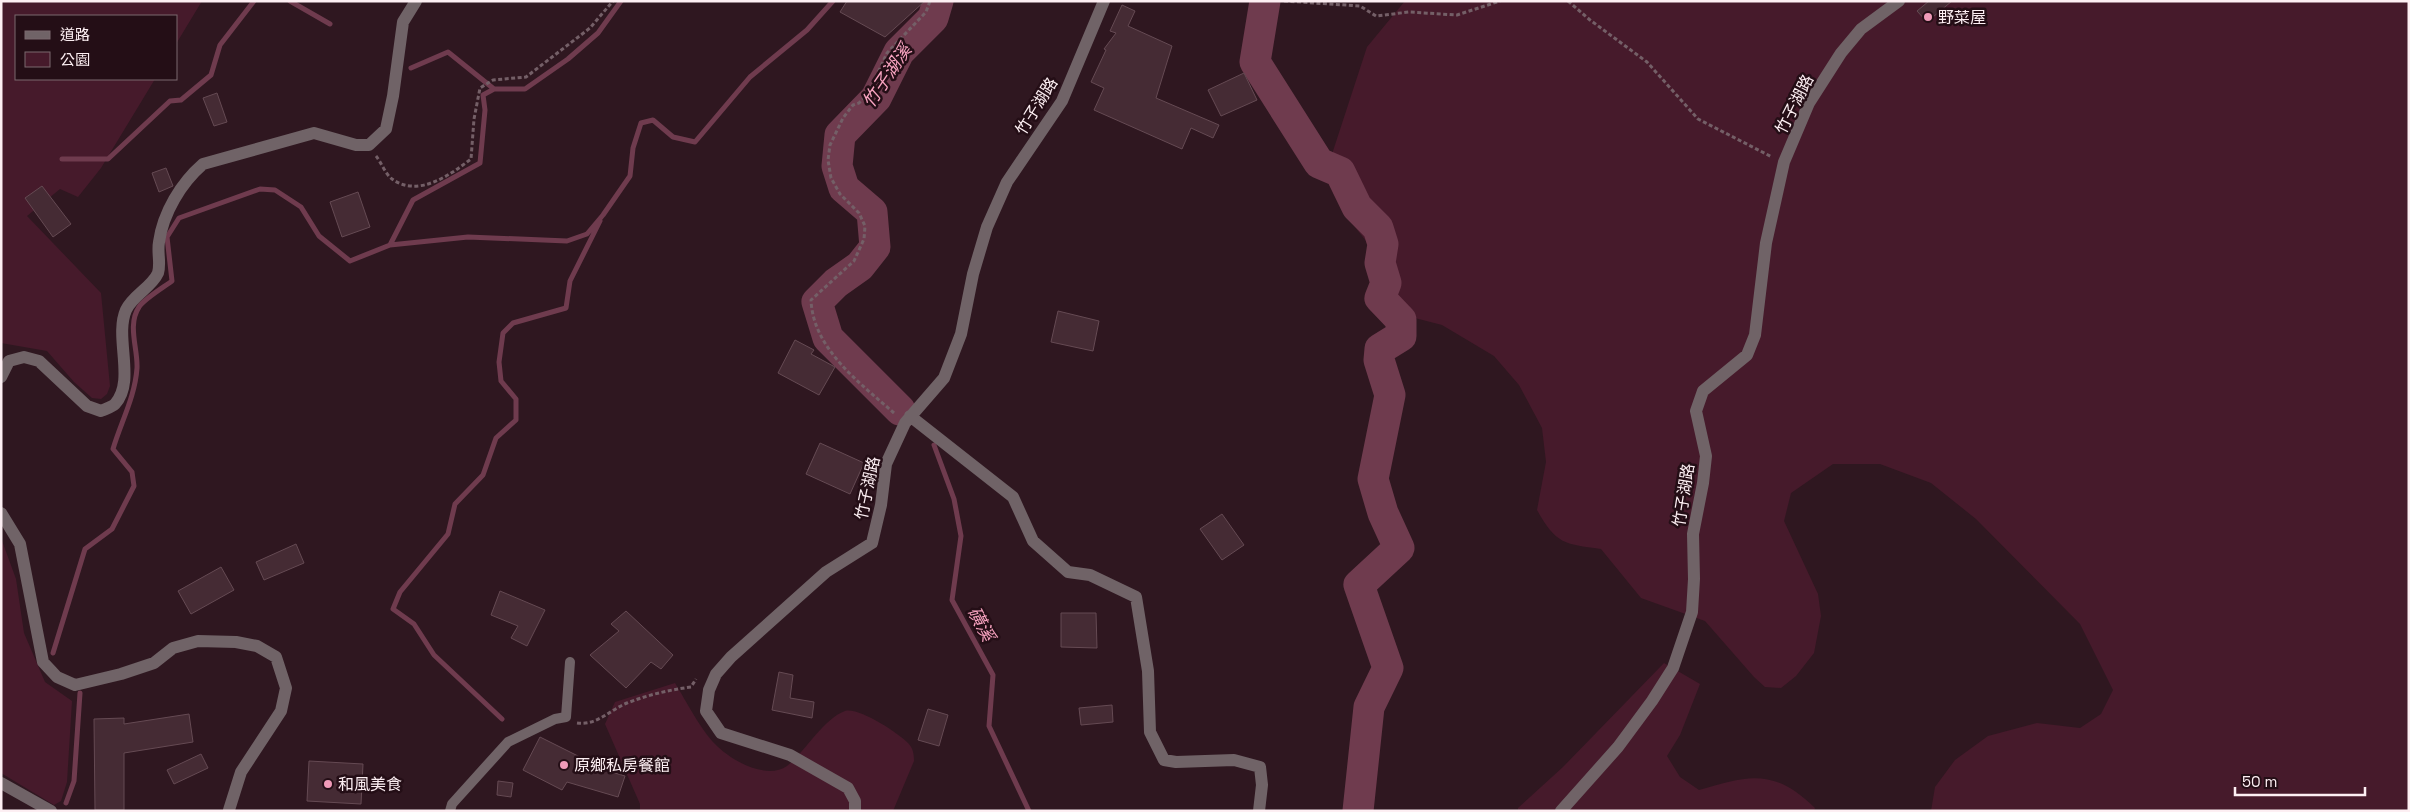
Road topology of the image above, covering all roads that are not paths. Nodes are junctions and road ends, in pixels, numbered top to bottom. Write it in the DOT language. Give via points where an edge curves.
graph roads {
  1 [pos="416,1"];
  2 [pos="1104,1"];
  3 [pos="1899,1"];
  4 [pos="1,377"];
  5 [pos="907,419"];
  6 [pos="1,513"];
  7 [pos="570,662"];
  8 [pos="1,783"];
  9 [pos="50,811"];
  10 [pos="219,811"];
  11 [pos="230,811"];
  12 [pos="450,811"];
  13 [pos="855,811"];
  14 [pos="1259,811"];
  15 [pos="1561,811"];
  1 -- 4 [label="street" via="403,22 386,129 369,145 356,145 314,133 203,164 190,176 161,226 157,274 126,310 121,330 122,390 115,405 101,411 87,406 39,361 24,357 9,361"];
  2 -- 5 [label="street, 竹子湖路" via="1062,101 1007,182 987,227 973,274 961,334 944,378"];
  3 -- 15 [label="street, 竹子湖路" via="1861,29 1841,53 1809,104 1784,162 1766,243 1755,335 1747,355 1703,391 1696,411 1706,456 1704,483 1693,534 1692,612 1673,668 1618,747"];
  5 -- 13 [label="street, 竹子湖路" via="886,464 882,505 872,543 826,572 731,657 716,674 709,690 706,711 721,733 790,756 848,788 855,801"];
  5 -- 14 [label="street" via="1013,497 1034,540 1068,572 1090,575 1136,597 1148,671 1150,732 1157,748 1164,760 1234,760 1260,767"];
  6 -- 11 [label="street" via="20,544 43,662 57,677 75,685 121,674 154,663 173,648 198,641 258,646 276,657 286,688 281,711 241,772"];
  7 -- 12 [label="lane" via="566,716 508,742 452,804"];
  8 -- 9 [label="street"];
  10 -- 11 [label="street"];
}
